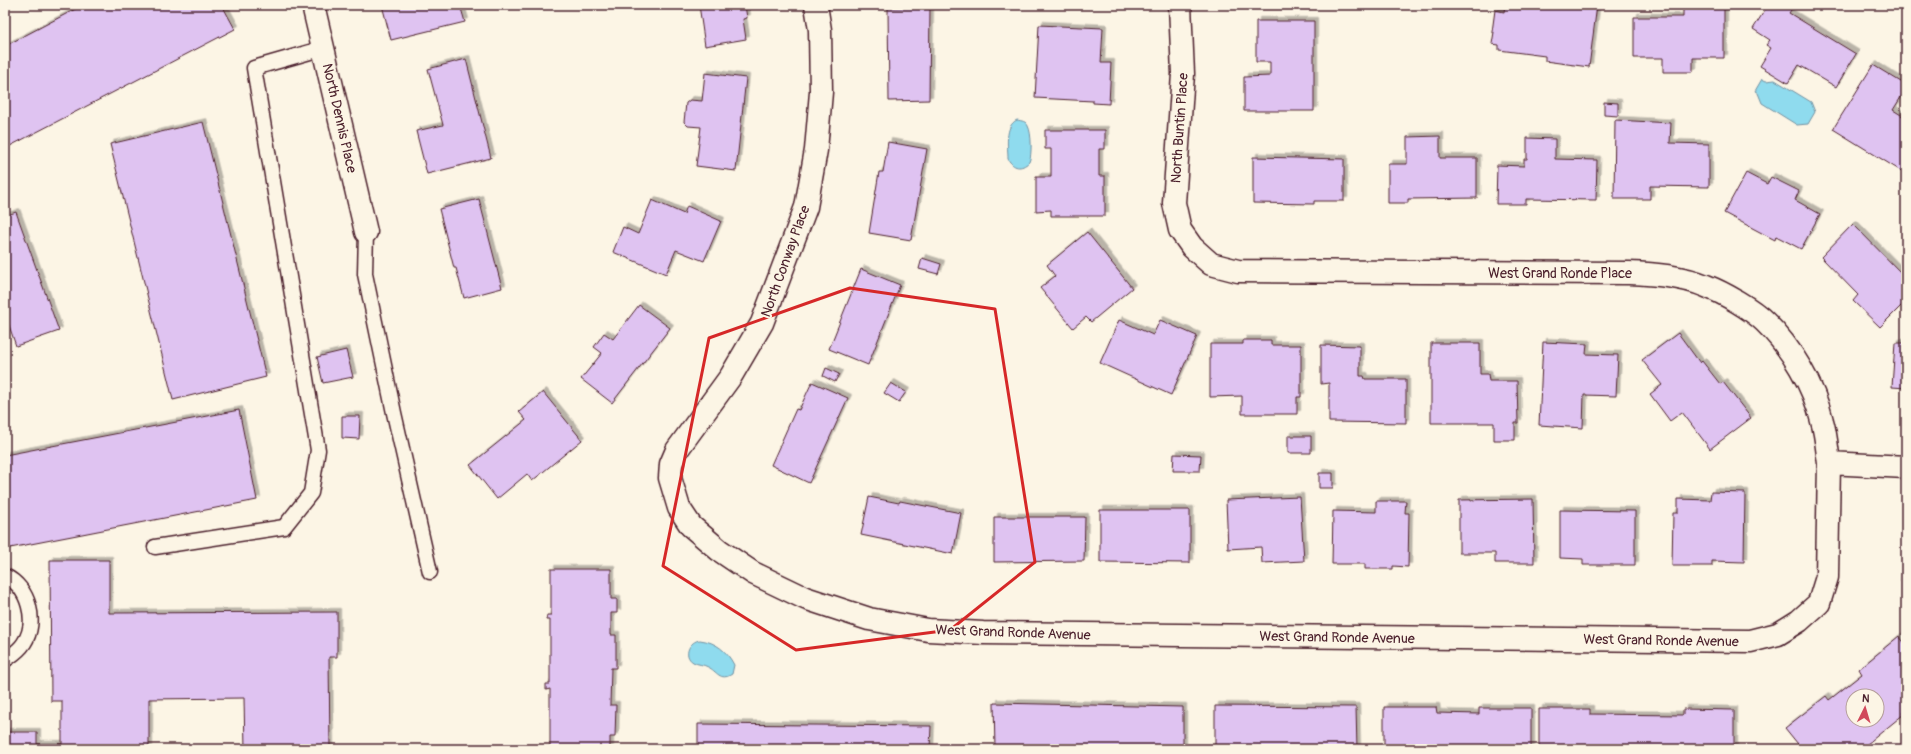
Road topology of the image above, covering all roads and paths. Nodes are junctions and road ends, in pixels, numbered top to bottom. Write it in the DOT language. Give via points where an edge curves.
graph roads {
  1 [pos="313,5"];
  2 [pos="816,5"];
  3 [pos="1180,5"];
  4 [pos="324,48"];
  5 [pos="366,232"];
  6 [pos="1192,247"];
  7 [pos="1829,463"];
  8 [pos="1906,467"];
  9 [pos="673,491"];
  10 [pos="155,547"];
  11 [pos="430,572"];
  12 [pos="5,576"];
  13 [pos="5,660"];
  1 -- 4 [label="street, North Dennis Place"];
  2 -- 9 [label="street, North Conway Place" via="820,30 822,92 816,150 806,207 762,323 731,376 677,450 671,464 670,478"];
  3 -- 6 [label="street, North Buntin Place" via="1183,74 1174,203 1180,230"];
  4 -- 5 [label="street, North Dennis Place"];
  4 -- 10 [label="lane" via="254,68 318,450 310,493 284,527"];
  5 -- 11 [label="lane" via="365,274"];
  6 -- 7 [label="street, West Grand Ronde Place" via="1211,264 1238,271 1629,272 1666,275 1705,286 1737,302 1765,321 1788,348 1807,382 1822,420"];
  7 -- 8 [label="street"];
  7 -- 9 [label="street, West Grand Ronde Avenue" via="1827,576 1819,603 1799,621 1778,634 1750,641 983,633 928,630 869,619 805,598 753,573 719,550 691,526 679,508"];
  12 -- 13 [label="lane" via="19,587 27,600 31,614 30,629 24,643"];
}
